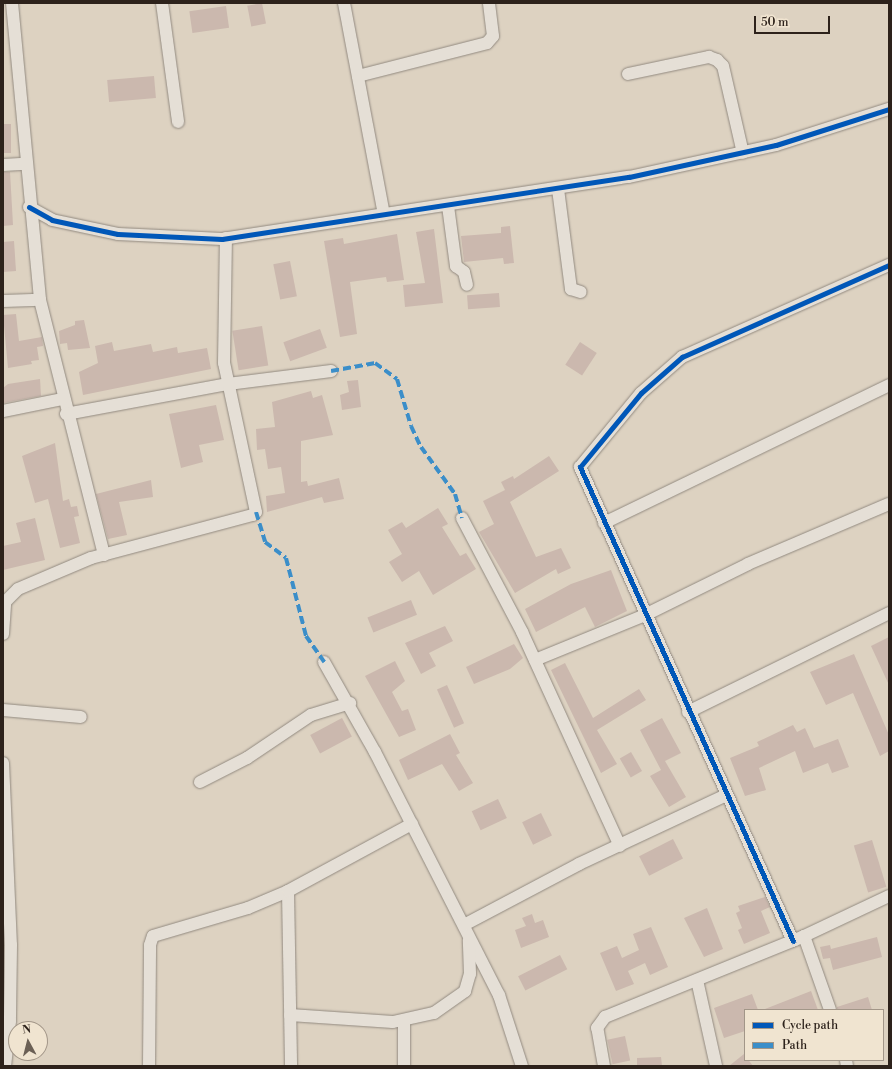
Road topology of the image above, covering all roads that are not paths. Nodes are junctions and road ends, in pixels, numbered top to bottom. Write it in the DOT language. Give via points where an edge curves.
graph roads {
  1 [pos="12,3"];
  2 [pos="162,3"];
  3 [pos="344,3"];
  4 [pos="489,3"];
  5 [pos="3,52"];
  6 [pos="15,56"];
  7 [pos="628,74"];
  8 [pos="358,76"];
  9 [pos="889,109"];
  10 [pos="178,122"];
  11 [pos="743,153"];
  12 [pos="25,164"];
  13 [pos="3,165"];
  14 [pos="558,189"];
  15 [pos="448,206"];
  16 [pos="29,207"];
  17 [pos="384,214"];
  18 [pos="52,220"];
  19 [pos="31,227"];
  20 [pos="226,238"];
  21 [pos="889,265"];
  22 [pos="467,285"];
  23 [pos="581,292"];
  24 [pos="40,300"];
  25 [pos="3,301"];
  26 [pos="331,371"];
  27 [pos="228,384"];
  28 [pos="889,385"];
  29 [pos="62,399"];
  30 [pos="3,411"];
  31 [pos="66,414"];
  32 [pos="889,504"];
  33 [pos="462,518"];
  34 [pos="604,524"];
  35 [pos="104,555"];
  36 [pos="889,613"];
  37 [pos="645,615"];
  38 [pos="3,634"];
  39 [pos="535,660"];
  40 [pos="324,662"];
  41 [pos="350,703"];
  42 [pos="3,710"];
  43 [pos="688,712"];
  44 [pos="81,717"];
  45 [pos="3,763"];
  46 [pos="200,782"];
  47 [pos="726,794"];
  48 [pos="412,824"];
  49 [pos="620,846"];
  50 [pos="288,891"];
  51 [pos="889,896"];
  52 [pos="464,925"];
  53 [pos="469,936"];
  54 [pos="799,939"];
  55 [pos="697,980"];
  56 [pos="830,1009"];
  57 [pos="290,1015"];
  58 [pos="404,1020"];
  59 [pos="5,1066"];
  60 [pos="149,1066"];
  61 [pos="291,1066"];
  62 [pos="404,1066"];
  63 [pos="522,1066"];
  64 [pos="604,1066"];
  65 [pos="716,1066"];
  1 -- 6 [label="street"];
  2 -- 10 [label="street"];
  3 -- 8 [label="street"];
  4 -- 8 [label="street" via="494,24 493,36 488,43"];
  5 -- 6 [label="street"];
  6 -- 12 [label="street"];
  7 -- 11 [label="street" via="709,57 717,60 723,66"];
  8 -- 17 [label="street"];
  9 -- 11 [label="street"];
  11 -- 14 [label="street"];
  12 -- 13 [label="street"];
  12 -- 16 [label="street"];
  14 -- 15 [label="street"];
  14 -- 23 [label="street" via="565,261 571,289"];
  15 -- 17 [label="street"];
  15 -- 22 [label="street" via="456,266 464,272"];
  16 -- 18 [label="street"];
  16 -- 19 [label="street"];
  17 -- 20 [label="street"];
  18 -- 19 [label="street"];
  18 -- 20 [label="street" via="149,237"];
  19 -- 24 [label="street"];
  20 -- 27 [label="street" via="224,363"];
  21 -- 34 [label="street" via="714,340 682,357 641,393 580,468"];
  24 -- 25 [label="street"];
  24 -- 29 [label="street"];
  26 -- 27 [label="street"];
  27 -- 31 [label="street"];
  27 -- 35 [label="street" via="256,512 253,516"];
  28 -- 34 [label="street"];
  29 -- 30 [label="street"];
  29 -- 31 [label="street"];
  31 -- 35 [label="street"];
  32 -- 37 [label="street" via="748,564"];
  33 -- 39 [label="street"];
  34 -- 37 [label="street"];
  35 -- 38 [label="street" via="11,594 5,602"];
  36 -- 43 [label="street"];
  37 -- 39 [label="street"];
  37 -- 43 [label="street"];
  39 -- 49 [label="street"];
  40 -- 41 [label="street"];
  41 -- 46 [label="street" via="311,715 247,758"];
  41 -- 48 [label="street"];
  42 -- 44 [label="street"];
  43 -- 47 [label="street"];
  45 -- 59 [label="street" via="11,945"];
  47 -- 49 [label="street"];
  47 -- 54 [label="street"];
  48 -- 50 [label="street"];
  48 -- 52 [label="street"];
  49 -- 52 [label="street"];
  50 -- 57 [label="street"];
  50 -- 60 [label="street" via="248,908 153,936 150,945"];
  51 -- 54 [label="street"];
  52 -- 53 [label="street"];
  53 -- 58 [label="street" via="470,974 465,991 434,1013"];
  53 -- 63 [label="street" via="499,995"];
  54 -- 55 [label="street"];
  54 -- 56 [label="street"];
  55 -- 64 [label="street" via="605,1017 597,1028"];
  55 -- 65 [label="street"];
  57 -- 58 [label="street" via="349,1021"];
  57 -- 61 [label="street"];
  58 -- 62 [label="street"];
}
